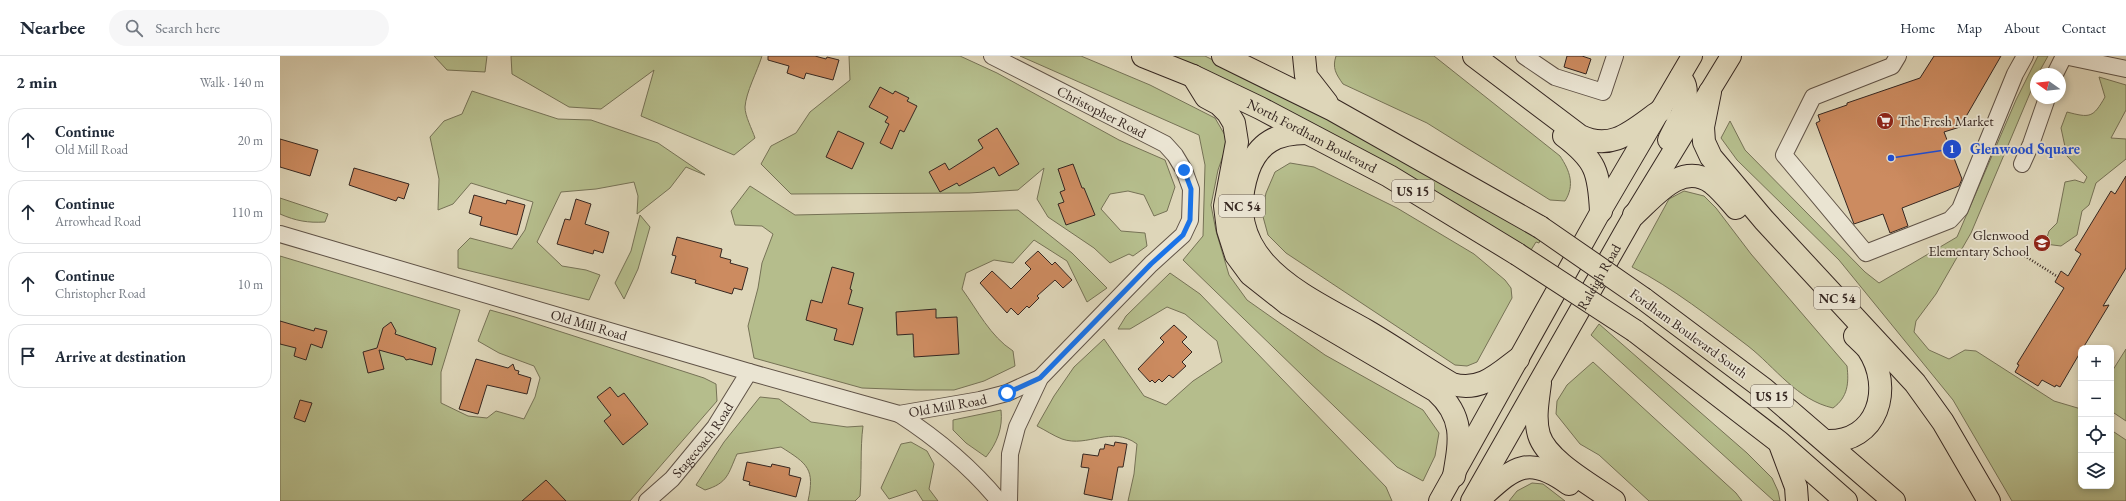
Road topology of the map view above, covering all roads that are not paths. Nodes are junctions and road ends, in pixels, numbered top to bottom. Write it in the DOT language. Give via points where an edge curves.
graph roads {
  1 [pos="992,56"];
  2 [pos="1143,56"];
  3 [pos="1224,56"];
  4 [pos="1304,56"];
  5 [pos="1456,56"];
  6 [pos="1474,56"];
  7 [pos="1524,56"];
  8 [pos="1615,56"];
  9 [pos="1692,56"];
  10 [pos="1731,56"];
  11 [pos="1898,56"];
  12 [pos="2025,56"];
  13 [pos="2064,56"];
  14 [pos="2058,68"];
  15 [pos="2126,69"];
  16 [pos="1193,76"];
  17 [pos="1680,76"];
  18 [pos="1710,92"];
  19 [pos="2045,104"];
  20 [pos="1334,110"];
  21 [pos="1660,111"];
  22 [pos="1306,133"];
  23 [pos="2022,164"];
  24 [pos="1601,211"];
  25 [pos="1634,215"];
  26 [pos="280,234"];
  27 [pos="1518,359"];
  28 [pos="748,372"];
  29 [pos="1040,378"];
  30 [pos="1540,383"];
  31 [pos="899,414"];
  32 [pos="1826,441"];
  33 [pos="1779,442"];
  34 [pos="1454,476"];
  35 [pos="647,501"];
  36 [pos="999,501"];
  37 [pos="1009,501"];
  38 [pos="1440,501"];
  39 [pos="1472,501"];
  40 [pos="1476,501"];
  41 [pos="1592,501"];
  42 [pos="1614,501"];
  43 [pos="1796,501"];
  44 [pos="1846,501"];
  45 [pos="1894,501"];
  46 [pos="1989,501"];
  1 -- 29 [label="street, Christopher Road" via="1165,144 1184,170 1191,189 1190,220 1183,235 1151,264"];
  2 -- 16 [label="highway, North Fordham Boulevard / US 15"];
  3 -- 20 [label="highway, US 15"];
  4 -- 20 [label="highway" via="1306,76"];
  5 -- 24 [label="highway" via="1582,149 1595,167"];
  6 -- 21 [label="highway" via="1588,140 1617,140"];
  7 -- 8 [label="street" via="1555,77 1602,92"];
  9 -- 17 [label="main road, NC 54"];
  10 -- 18 [label="main road, Raleigh Road / NC 54"];
  11 -- 12 [label="street" via="1892,66 1813,97 1784,155 1866,253 1950,220 1960,208 2015,74"];
  13 -- 14 [label="street"];
  13 -- 15 [label="street"];
  16 -- 22 [label="highway, North Fordham Boulevard / US 15"];
  16 -- 34 [label="highway" via="1206,97 1219,104 1234,124 1237,142 1225,206 1228,230 1236,255 1250,274 1288,304 1442,396 1455,414 1460,433"];
  17 -- 21 [label="main road, NC 54"];
  17 -- 25 [label="main road" via="1687,86 1685,102"];
  18 -- 25 [label="main road, Raleigh Road"];
  18 -- 46 [label="highway, NC 54" via="1703,127 1704,142 1712,157 1764,220 1915,383 1943,422"];
  19 -- 23 [label="street"];
  20 -- 32 [label="highway, Fordham Boulevard South / US 15, bridge" via="1540,226 1746,375"];
  21 -- 24 [label="main road, NC 54"];
  22 -- 27 [label="highway, NC 54" via="1282,135 1264,145 1253,160 1245,179 1242,210 1246,234 1270,271 1452,384 1469,387 1486,383"];
  22 -- 33 [label="highway, North Fordham Boulevard / US 15, bridge" via="1390,176 1635,331"];
  24 -- 27 [label="main road, NC 54"];
  25 -- 30 [label="main road, Raleigh Road"];
  25 -- 32 [label="highway" via="1670,183 1682,177 1695,175 1714,184 1868,350 1878,373 1880,391 1876,412 1870,424 1852,437 1841,441"];
  26 -- 28 [label="street, Old Mill Road"];
  27 -- 34 [label="main road"];
  28 -- 31 [label="street, Old Mill Road"];
  28 -- 35 [label="street, Stagecoach Road" via="715,427 672,479"];
  29 -- 31 [label="street, Old Mill Road" via="1007,393 980,400"];
  29 -- 37 [label="street" via="1017,426 1010,454"];
  30 -- 39 [label="main road, Raleigh Road"];
  30 -- 42 [label="highway" via="1538,428 1545,447 1558,461"];
  31 -- 36 [label="street, Old Mill Road" via="945,447 986,485"];
  32 -- 45 [label="highway, Fordham Boulevard South / US 15"];
  33 -- 43 [label="highway" via="1793,477 1797,492"];
  33 -- 44 [label="highway, US 15"];
  34 -- 38 [label="main road"];
  40 -- 41 [label="highway" via="1510,473 1531,466 1552,473"];
}
